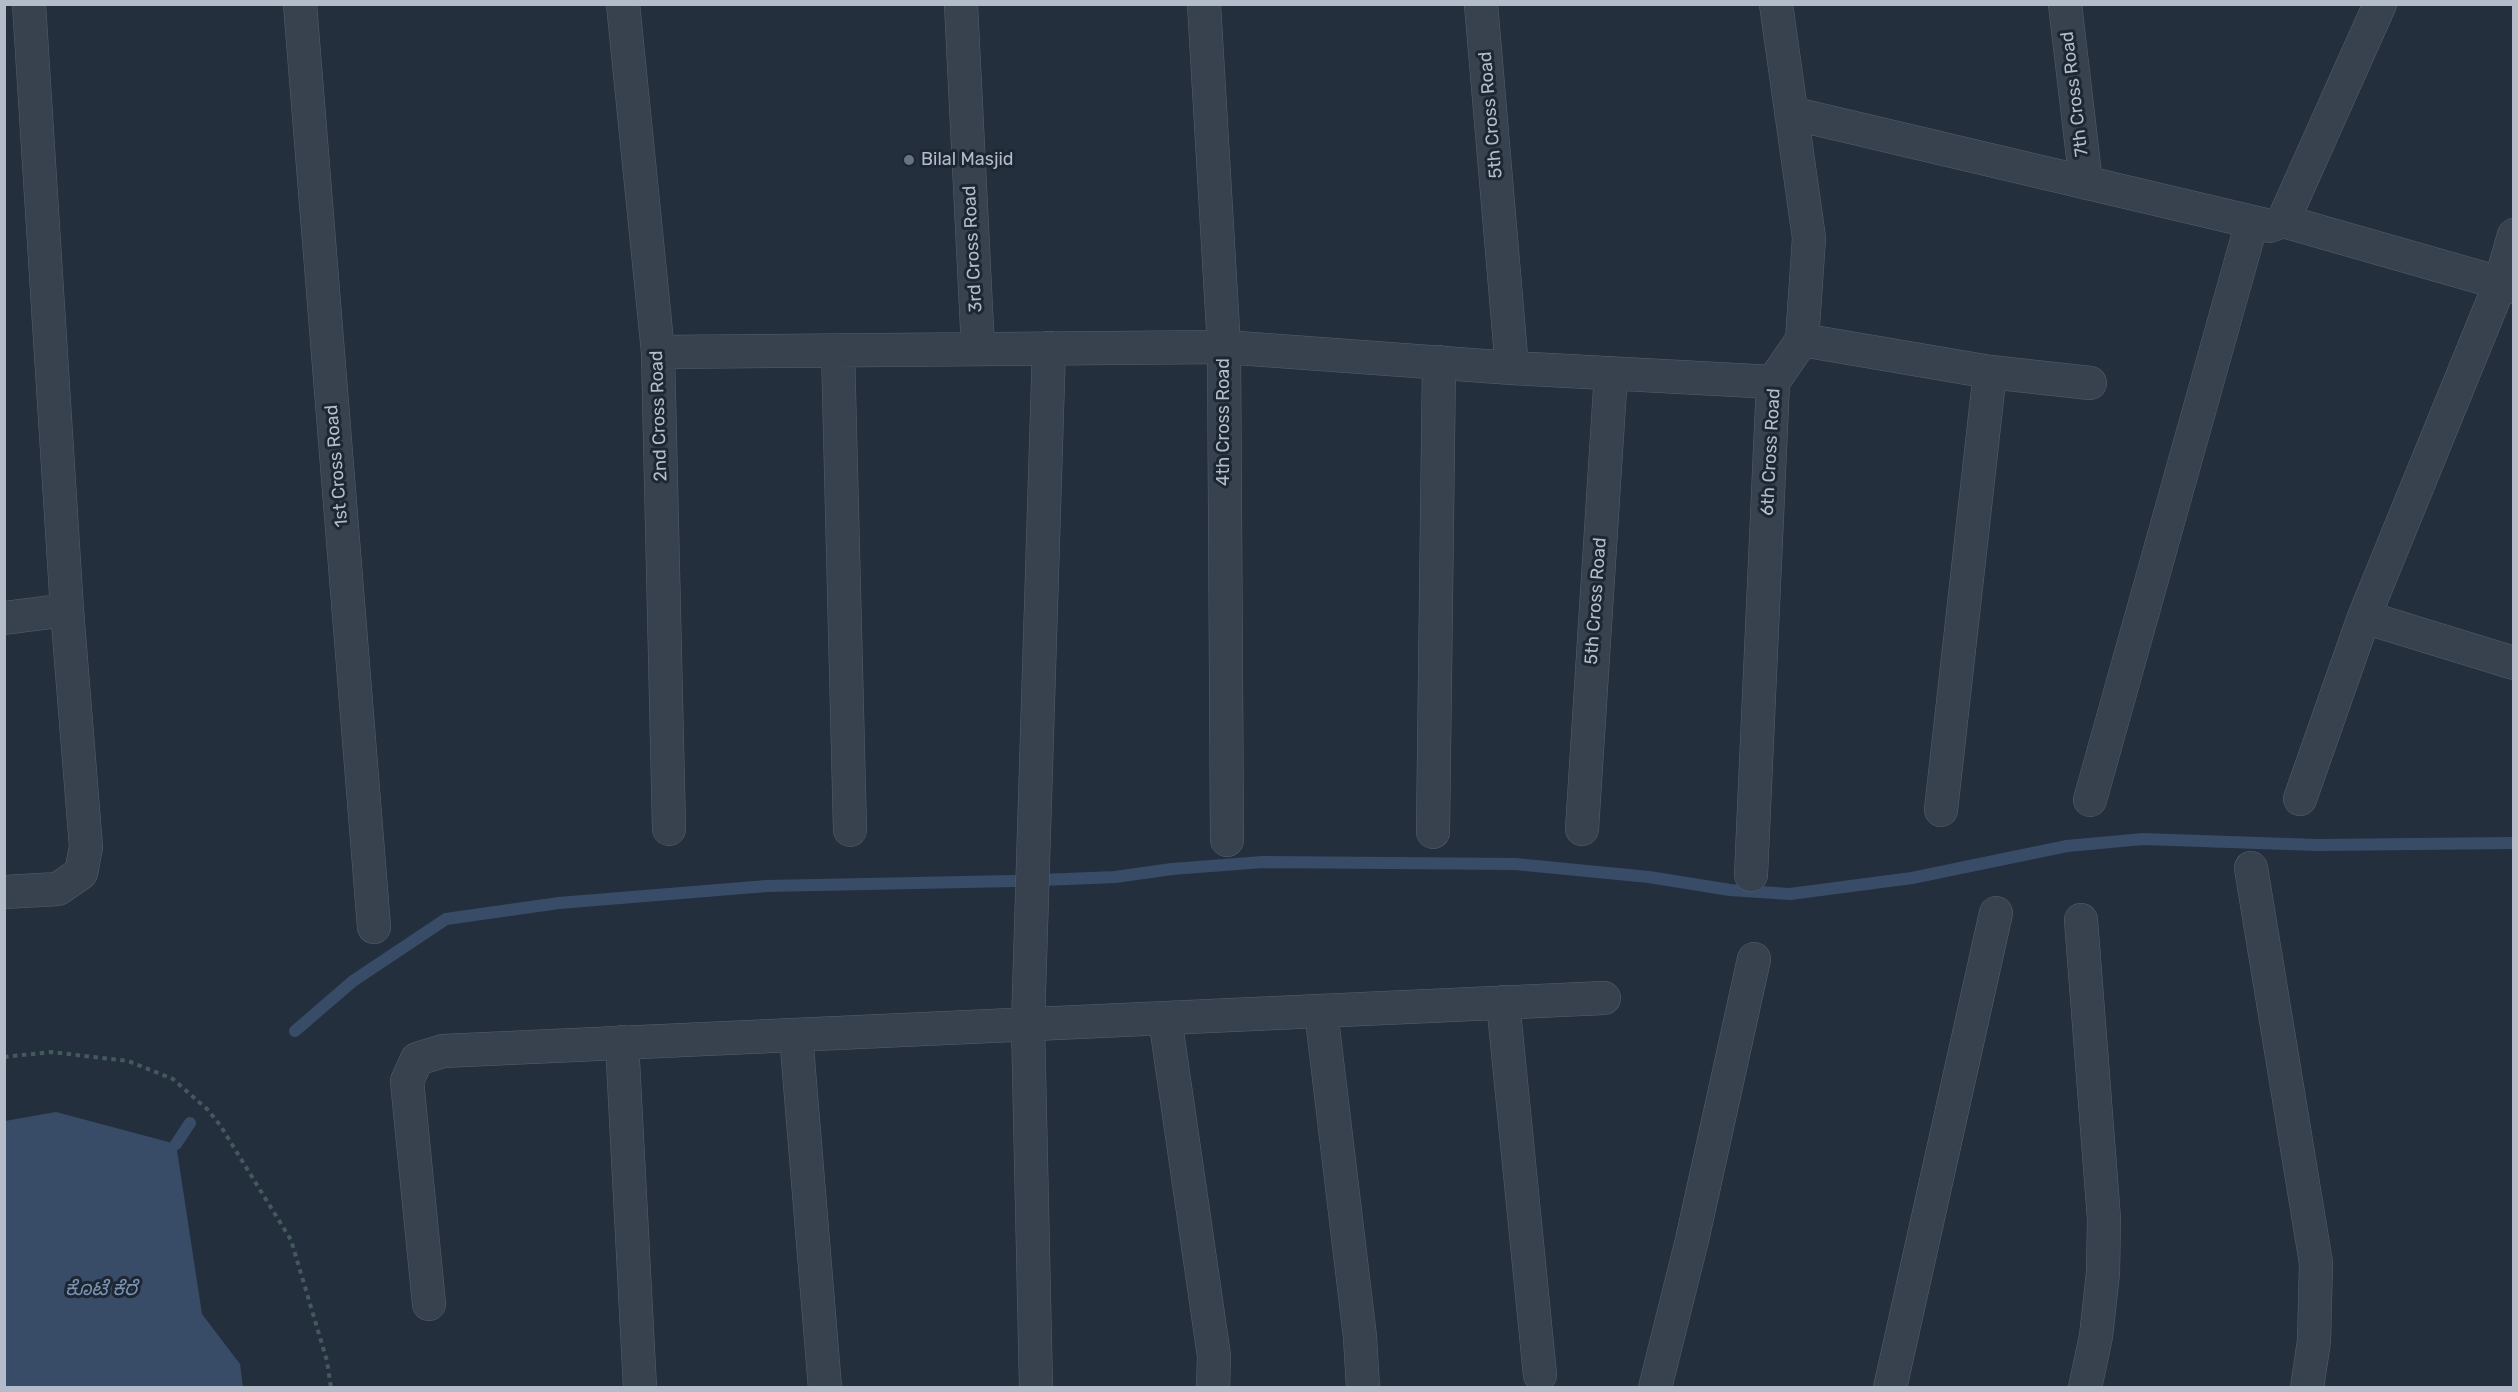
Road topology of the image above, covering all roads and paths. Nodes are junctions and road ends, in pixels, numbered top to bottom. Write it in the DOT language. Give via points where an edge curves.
graph roads {
  1 [pos="29,4"];
  2 [pos="300,4"];
  3 [pos="623,4"];
  4 [pos="961,4"];
  5 [pos="1204,4"];
  6 [pos="1481,4"];
  7 [pos="1776,4"];
  8 [pos="2065,4"];
  9 [pos="2380,4"];
  10 [pos="1791,113"];
  11 [pos="2086,183"];
  12 [pos="2267,222"];
  13 [pos="2514,235"];
  14 [pos="2507,285"];
  15 [pos="1802,340"];
  16 [pos="1224,347"];
  17 [pos="1049,348"];
  18 [pos="978,349"];
  19 [pos="838,351"];
  20 [pos="658,352"];
  21 [pos="1439,362"];
  22 [pos="1512,368"];
  23 [pos="1990,372"];
  24 [pos="1611,373"];
  25 [pos="1773,382"];
  26 [pos="2090,383"];
  27 [pos="67,610"];
  28 [pos="2364,617"];
  29 [pos="4,618"];
  30 [pos="2514,663"];
  31 [pos="2300,798"];
  32 [pos="2090,800"];
  33 [pos="1941,810"];
  34 [pos="669,829"];
  35 [pos="1582,829"];
  36 [pos="850,830"];
  37 [pos="1433,832"];
  38 [pos="1227,840"];
  39 [pos="2251,868"];
  40 [pos="1751,875"];
  41 [pos="4,892"];
  42 [pos="1996,913"];
  43 [pos="2081,920"];
  44 [pos="374,927"];
  45 [pos="1754,959"];
  46 [pos="1604,998"];
  47 [pos="1503,1002"];
  48 [pos="1321,1011"];
  49 [pos="1165,1017"];
  50 [pos="1028,1024"];
  51 [pos="796,1035"];
  52 [pos="622,1042"];
  53 [pos="4,1057"];
  54 [pos="429,1304"];
  55 [pos="1540,1375"];
  56 [pos="331,1388"];
  57 [pos="640,1388"];
  58 [pos="825,1388"];
  59 [pos="1036,1388"];
  60 [pos="1213,1388"];
  61 [pos="1363,1388"];
  62 [pos="1655,1388"];
  63 [pos="1890,1388"];
  64 [pos="2085,1388"];
  65 [pos="2307,1388"];
  1 -- 27 [label="street"];
  2 -- 44 [label="street, 1st Cross Road"];
  3 -- 20 [label="street, 2nd Cross Road"];
  4 -- 18 [label="street, 3rd Cross Road"];
  5 -- 16 [label="street, 4th Cross Road"];
  6 -- 22 [label="street, 5th Cross Road"];
  7 -- 10 [label="street"];
  8 -- 11 [label="street, 7th Cross Road"];
  9 -- 12 [label="street"];
  10 -- 11 [label="street"];
  10 -- 15 [label="street" via="1809,238"];
  11 -- 12 [label="street"];
  12 -- 14 [label="street"];
  12 -- 32 [label="street"];
  13 -- 14 [label="street"];
  14 -- 28 [label="street"];
  15 -- 23 [label="street"];
  15 -- 25 [label="street, 6th Cross Road"];
  16 -- 17 [label="street"];
  16 -- 21 [label="street"];
  16 -- 38 [label="street, 4th Cross Road"];
  17 -- 18 [label="street"];
  17 -- 50 [label="street"];
  18 -- 19 [label="street"];
  19 -- 20 [label="street"];
  19 -- 36 [label="street"];
  20 -- 34 [label="street, 2nd Cross Road"];
  21 -- 22 [label="street"];
  21 -- 37 [label="street"];
  22 -- 24 [label="street"];
  23 -- 26 [label="street"];
  23 -- 33 [label="street"];
  24 -- 25 [label="street"];
  24 -- 35 [label="street, 5th Cross Road"];
  25 -- 40 [label="street, 6th Cross Road"];
  27 -- 29 [label="street"];
  27 -- 41 [label="street" via="86,847 81,873 58,889"];
  28 -- 30 [label="street"];
  28 -- 31 [label="street"];
  39 -- 65 [label="street" via="2316,1263 2314,1341"];
  42 -- 63 [label="street"];
  43 -- 64 [label="street" via="2104,1219 2102,1284"];
  45 -- 62 [label="street"];
  46 -- 47 [label="street"];
  47 -- 48 [label="street"];
  47 -- 55 [label="street"];
  48 -- 49 [label="street"];
  48 -- 61 [label="street"];
  49 -- 50 [label="street"];
  49 -- 60 [label="street" via="1214,1356"];
  50 -- 51 [label="street"];
  50 -- 59 [label="street"];
  51 -- 52 [label="street"];
  51 -- 58 [label="street"];
  52 -- 54 [label="street" via="443,1051 417,1059 407,1081"];
  52 -- 57 [label="street"];
  53 -- 56 [label="path" via="51,1052 128,1061 173,1079 208,1110 291,1240 327,1361"];
}
